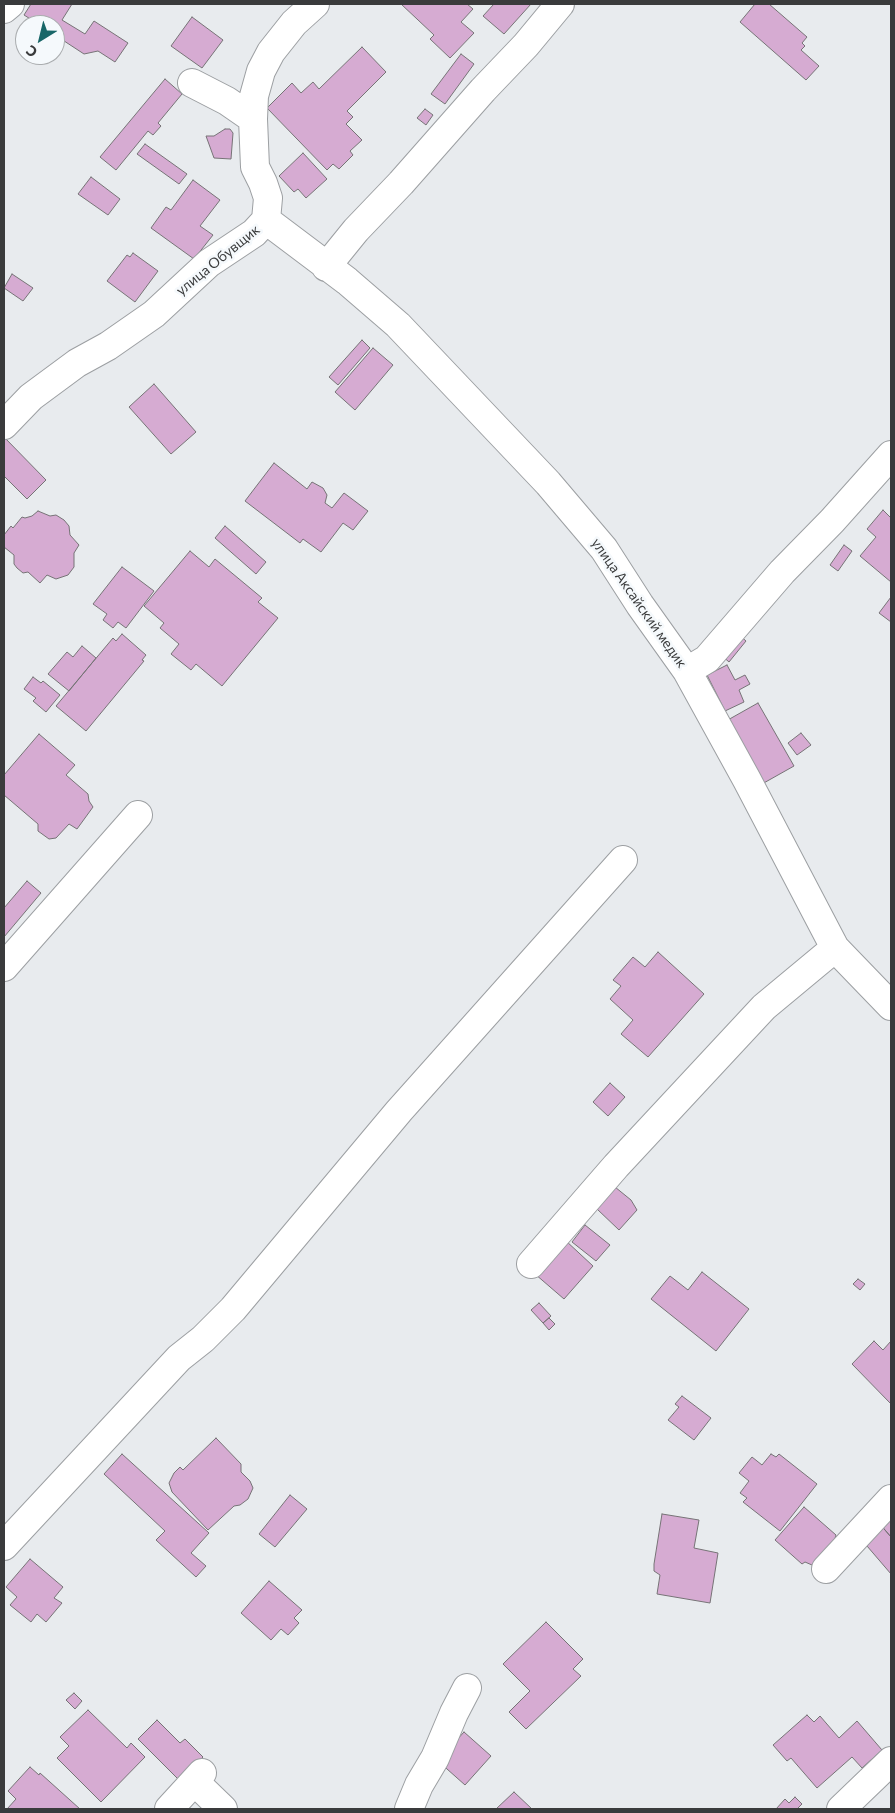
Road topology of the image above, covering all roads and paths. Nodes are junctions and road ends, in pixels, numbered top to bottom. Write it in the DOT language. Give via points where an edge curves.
graph roads {
  1 [pos="315,4"];
  2 [pos="560,4"];
  3 [pos="192,84"];
  4 [pos="253,119"];
  5 [pos="266,220"];
  6 [pos="326,267"];
  7 [pos="4,425"];
  8 [pos="891,455"];
  9 [pos="687,671"];
  10 [pos="138,815"];
  11 [pos="623,860"];
  12 [pos="835,948"];
  13 [pos="4,967"];
  14 [pos="891,1006"];
  15 [pos="531,1264"];
  16 [pos="891,1499"];
  17 [pos="4,1546"];
  18 [pos="826,1568"];
  19 [pos="467,1688"];
  20 [pos="891,1761"];
  21 [pos="169,1809"];
  22 [pos="223,1809"];
  23 [pos="410,1809"];
  24 [pos="840,1809"];
  1 -- 4 [label="street, улица Обувщик" via="294,23 260,71"];
  2 -- 6 [label="street"];
  3 -- 4 [label="street" via="227,101"];
  4 -- 5 [label="street, улица Обувщик" via="255,166 268,198"];
  5 -- 6 [label="street, улица Аксайский медик"];
  5 -- 7 [label="street, улица Обувщик" via="254,233 210,263 154,314 31,397"];
  6 -- 9 [label="street, улица Аксайский медик" via="398,325 548,482 604,549"];
  8 -- 9 [label="street" via="782,572 707,660"];
  9 -- 12 [label="street, улица Аксайский медик"];
  10 -- 13 [label="street"];
  11 -- 17 [label="street" via="399,1111 233,1309 179,1358"];
  12 -- 14 [label="street, улица Аксайский медик"];
  12 -- 15 [label="street" via="764,1007 616,1166"];
  16 -- 18 [label="street"];
  19 -- 23 [label="street"];
  20 -- 24 [label="street"];
  21 -- 22 [label="street" via="198,1778"];
}
